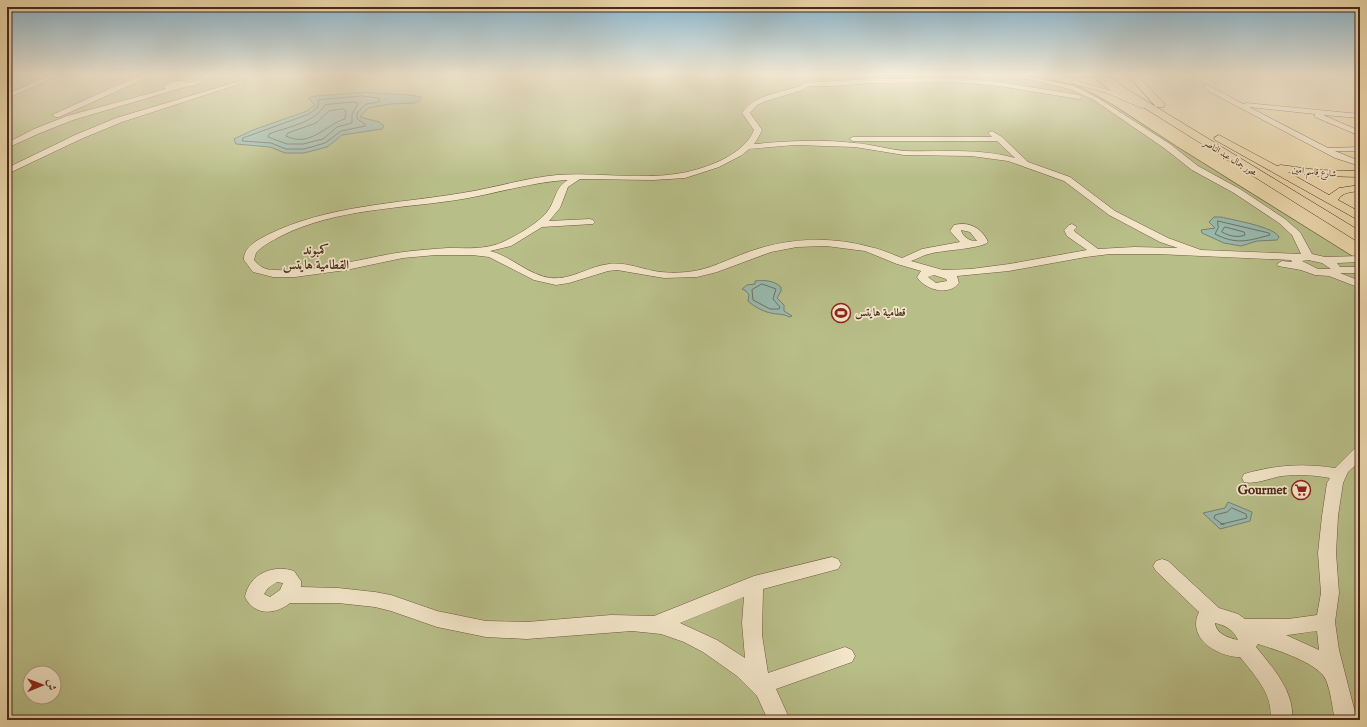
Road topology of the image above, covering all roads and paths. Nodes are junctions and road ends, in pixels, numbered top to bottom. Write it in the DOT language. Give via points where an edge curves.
graph roads {
  1 [pos="70,109"];
  2 [pos="104,109"];
  3 [pos="156,109"];
  4 [pos="747,109"];
  5 [pos="1111,109"];
  6 [pos="1160,109"];
  7 [pos="1247,109"];
  8 [pos="1285,109"];
  9 [pos="1310,111"];
  10 [pos="1359,115"];
  11 [pos="1360,134"];
  12 [pos="774,136"];
  13 [pos="7,138"];
  14 [pos="860,142"];
  15 [pos="7,146"];
  16 [pos="747,147"];
  17 [pos="1326,149"];
  18 [pos="1360,149"];
  19 [pos="1013,152"];
  20 [pos="1338,156"];
  21 [pos="999,157"];
  22 [pos="1026,164"];
  23 [pos="1360,164"];
  24 [pos="1268,165"];
  25 [pos="7,171"];
  26 [pos="1360,173"];
  27 [pos="578,177"];
  28 [pos="551,178"];
  29 [pos="1360,188"];
  30 [pos="562,189"];
  31 [pos="1332,202"];
  32 [pos="550,215"];
  33 [pos="1360,217"];
  34 [pos="560,222"];
  35 [pos="590,222"];
  36 [pos="540,224"];
  37 [pos="1072,227"];
  38 [pos="1158,236"];
  39 [pos="1360,237"];
  40 [pos="507,244"];
  41 [pos="968,244"];
  42 [pos="1161,250"];
  43 [pos="475,252"];
  44 [pos="1096,252"];
  45 [pos="1198,252"];
  46 [pos="497,257"];
  47 [pos="1303,260"];
  48 [pos="1323,260"];
  49 [pos="901,262"];
  50 [pos="1359,263"];
  51 [pos="1333,271"];
  52 [pos="932,272"];
  53 [pos="945,273"];
  54 [pos="923,279"];
  55 [pos="953,283"];
  56 [pos="1360,285"];
  57 [pos="1360,452"];
  58 [pos="1338,474"];
  59 [pos="1250,478"];
  60 [pos="832,564"];
  61 [pos="1162,566"];
  62 [pos="754,584"];
  63 [pos="288,594"];
  64 [pos="1214,615"];
  65 [pos="1325,622"];
  66 [pos="653,624"];
  67 [pos="1245,636"];
  68 [pos="845,656"];
  69 [pos="1336,676"];
  70 [pos="761,685"];
  71 [pos="779,720"];
  72 [pos="1281,720"];
  73 [pos="1346,720"];
  1 -- 13 [label="street"];
  2 -- 15 [label="street" via="61,122"];
  3 -- 25 [label="street" via="105,126"];
  4 -- 16 [label="street" via="746,115 760,134"];
  5 -- 47 [label="street" via="1167,146 1190,165 1237,191 1288,225 1299,239"];
  6 -- 24 [label="main road, محور جمال عبد الناصر"];
  6 -- 39 [label="main road, محور جمال عبد الناصر"];
  7 -- 17 [label="street"];
  8 -- 9 [label="street"];
  9 -- 10 [label="street"];
  9 -- 11 [label="street"];
  12 -- 14 [label="street"];
  14 -- 16 [label="street"];
  14 -- 19 [label="street" via="999,138"];
  14 -- 21 [label="street" via="904,153"];
  16 -- 27 [label="street" via="711,167 685,175 651,178"];
  17 -- 18 [label="street"];
  17 -- 20 [label="street"];
  19 -- 21 [label="street"];
  19 -- 22 [label="street"];
  20 -- 23 [label="street"];
  20 -- 26 [label="street"];
  21 -- 22 [label="street"];
  22 -- 38 [label="street" via="1067,179 1112,213"];
  24 -- 26 [label="main road, شارع قاسم امين" via="1318,173"];
  24 -- 31 [label="main road, محور جمال عبد الناصر"];
  27 -- 28 [label="street"];
  27 -- 30 [label="street"];
  28 -- 30 [label="street"];
  28 -- 43 [label="street" via="463,196 387,205 318,220 268,239 251,251 248,258 255,268 265,272 293,274 320,272 403,255"];
  29 -- 31 [label="main road, شارع قاسم امين" via="1340,191 1334,195"];
  30 -- 32 [label="street" via="558,204"];
  31 -- 33 [label="main road, محور جمال عبد الناصر"];
  32 -- 34 [label="street"];
  32 -- 36 [label="street"];
  34 -- 35 [label="street"];
  34 -- 36 [label="street"];
  36 -- 40 [label="street"];
  37 -- 44 [label="street" via="1069,230 1071,234"];
  38 -- 42 [label="street"];
  38 -- 45 [label="street"];
  40 -- 43 [label="street"];
  40 -- 46 [label="street"];
  41 -- 49 [label="street" via="931,250"];
  42 -- 44 [label="street"];
  42 -- 45 [label="street"];
  43 -- 46 [label="street"];
  44 -- 53 [label="street" via="1014,267"];
  45 -- 47 [label="street"];
  46 -- 49 [label="street" via="544,281 554,282 612,267 632,268 666,276 698,274 783,246 815,243 860,247"];
  47 -- 48 [label="street"];
  47 -- 51 [label="street" via="1319,272"];
  47 -- 55 [label="street" via="1120,256 1095,258"];
  48 -- 50 [label="street"];
  48 -- 51 [label="street" via="1333,265"];
  49 -- 52 [label="street" via="914,264"];
  49 -- 54 [label="street"];
  50 -- 51 [label="street"];
  51 -- 56 [label="street"];
  52 -- 53 [label="street"];
  52 -- 54 [label="street" via="923,275"];
  53 -- 55 [label="street" via="952,278"];
  54 -- 55 [label="street" via="936,286 948,286"];
  57 -- 58 [label="street"];
  58 -- 59 [label="street" via="1287,469"];
  58 -- 65 [label="street" via="1333,489 1330,516 1327,553 1330,593"];
  60 -- 62 [label="street"];
  61 -- 64 [label="street"];
  62 -- 66 [label="street"];
  62 -- 70 [label="street" via="752,632"];
  63 -- 66 [label="street" via="372,599 450,622 487,629 535,630"];
  64 -- 67 [label="street" via="1233,620"];
  64 -- 67 [label="street" via="1206,617 1204,624 1207,632 1215,640 1237,649"];
  65 -- 67 [label="street" via="1288,626"];
  65 -- 69 [label="street"];
  66 -- 70 [label="street" via="714,647"];
  67 -- 69 [label="street" via="1287,644 1303,650"];
  67 -- 72 [label="street" via="1275,689 1281,703"];
  68 -- 70 [label="street"];
  69 -- 73 [label="street"];
  70 -- 71 [label="street"];
}
